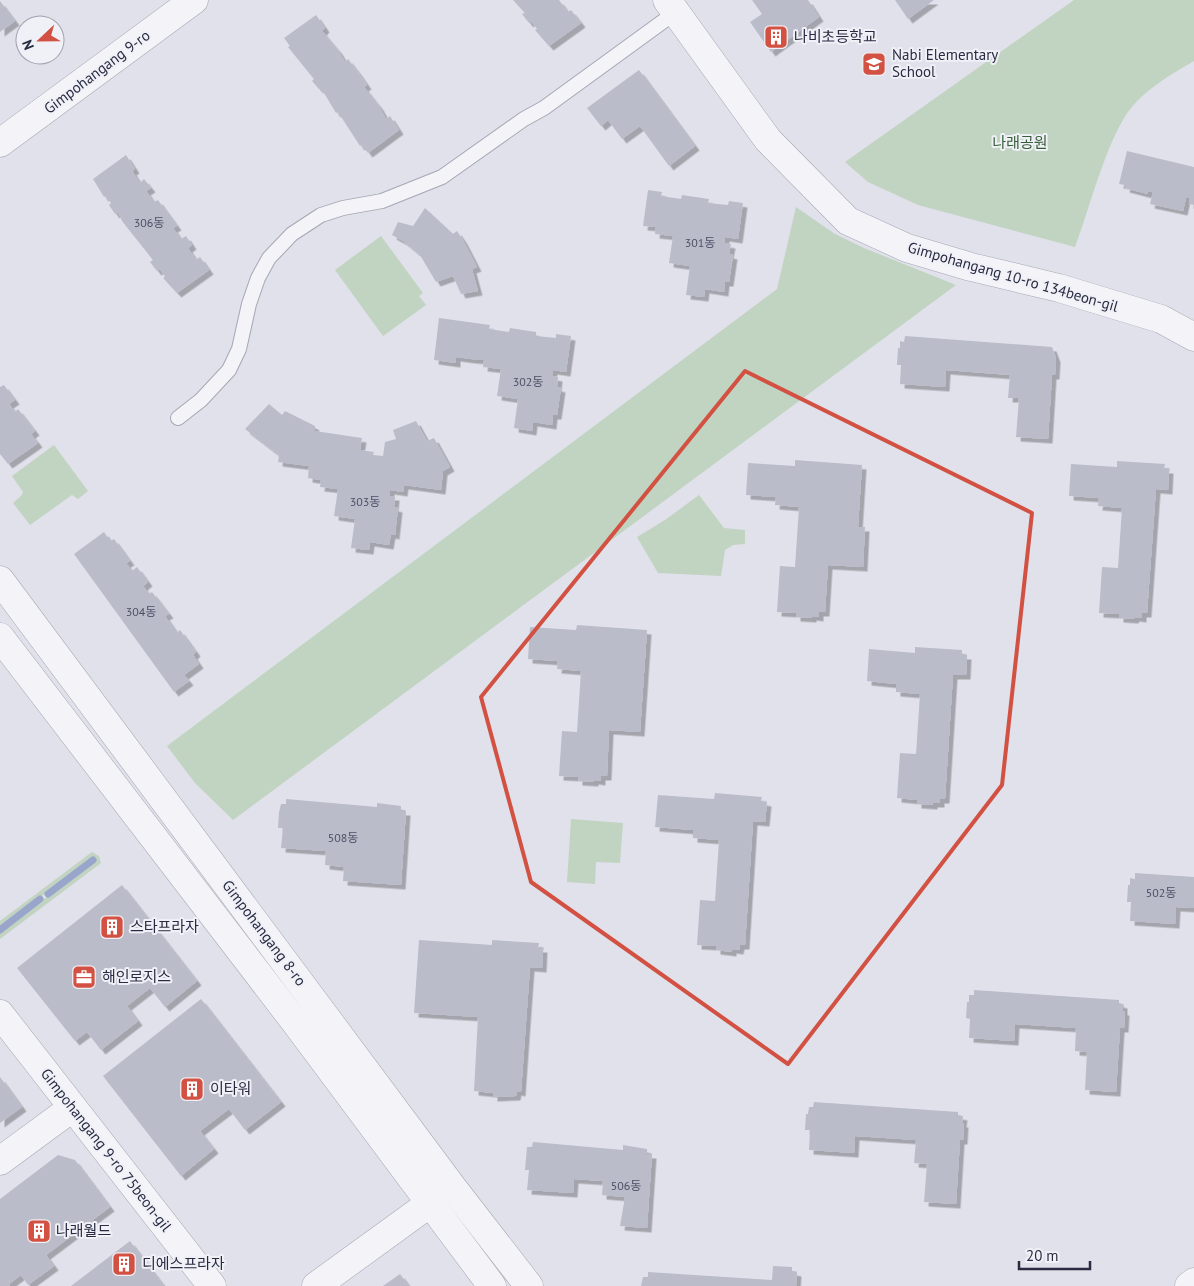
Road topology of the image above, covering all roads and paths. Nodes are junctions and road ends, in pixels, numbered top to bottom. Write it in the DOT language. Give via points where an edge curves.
graph roads {
  1 [pos="194,0"];
  2 [pos="672,6"];
  3 [pos="0,144"];
  4 [pos="1194,337"];
  5 [pos="178,418"];
  6 [pos="0,580"];
  7 [pos="0,637"];
  8 [pos="0,1014"];
  9 [pos="72,1108"];
  10 [pos="0,1161"];
  11 [pos="429,1204"];
  12 [pos="1194,1282"];
  13 [pos="212,1286"];
  14 [pos="316,1286"];
  15 [pos="492,1286"];
  16 [pos="529,1286"];
  17 [pos="1188,1286"];
  1 -- 3 [label="street, Gimpohangang 9-ro"];
  2 -- 4 [label="street, Gimpohangang 10-ro 134beon-gil" via="768,140 848,221 907,248 1161,319"];
  2 -- 5 [label="lane" via="544,108 442,177 382,201 321,215 292,234 269,258 258,278 239,349 229,370 201,400"];
  6 -- 16 [label="street, Gimpohangang 8-ro"];
  7 -- 11 [label="street, Gimpohangang 8-ro" via="295,1022"];
  8 -- 9 [label="street, Gimpohangang 9-ro 75beon-gil"];
  9 -- 10 [label="street"];
  9 -- 13 [label="street, Gimpohangang 9-ro 75beon-gil"];
  11 -- 14 [label="street"];
  11 -- 15 [label="street, Gimpohangang 8-ro"];
  12 -- 17 [label="street"];
}
